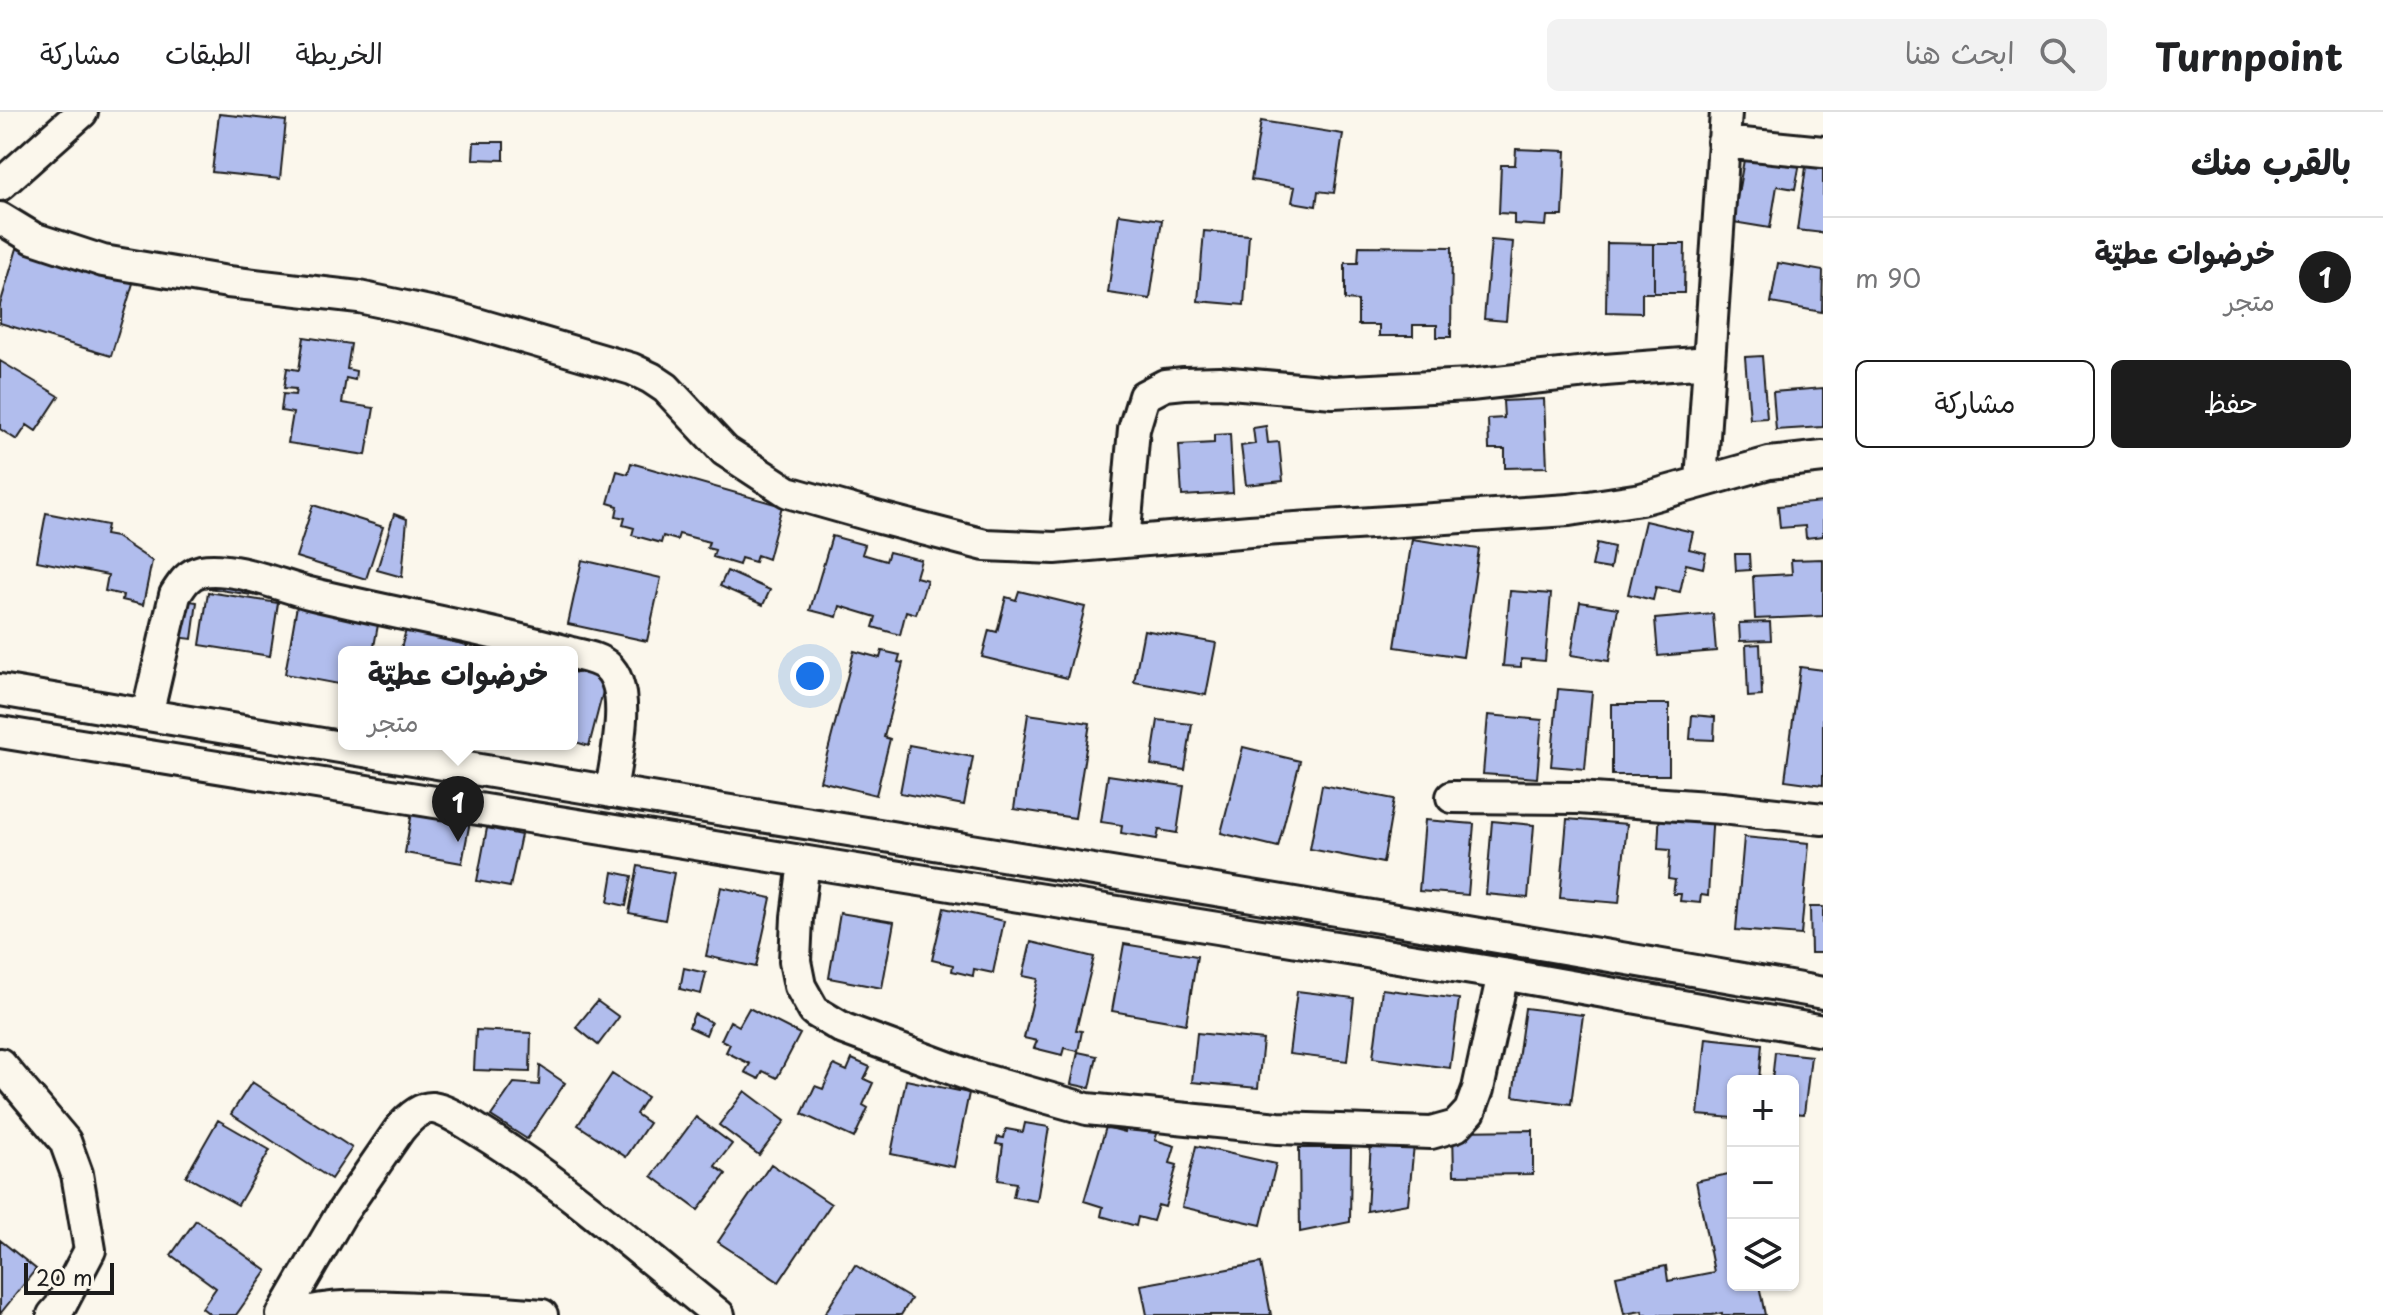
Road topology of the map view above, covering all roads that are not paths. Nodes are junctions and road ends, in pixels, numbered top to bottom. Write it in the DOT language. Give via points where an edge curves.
graph roads {
  1 [pos="82,112"];
  2 [pos="1725,127"];
  3 [pos="1823,152"];
  4 [pos="0,185"];
  5 [pos="0,218"];
  6 [pos="1709,362"];
  7 [pos="1823,457"];
  8 [pos="1701,481"];
  9 [pos="1124,542"];
  10 [pos="545,646"];
  11 [pos="578,655"];
  12 [pos="0,690"];
  13 [pos="147,715"];
  14 [pos="0,732"];
  15 [pos="338,747"];
  16 [pos="358,750"];
  17 [pos="611,792"];
  18 [pos="1452,797"];
  19 [pos="1823,819"];
  20 [pos="804,862"];
  21 [pos="1503,974"];
  22 [pos="1823,993"];
  23 [pos="1823,1031"];
  24 [pos="0,1064"];
  25 [pos="53,1315"];
  26 [pos="282,1315"];
  27 [pos="294,1315"];
  28 [pos="542,1315"];
  29 [pos="719,1315"];
  1 -- 4 [label="street"];
  2 -- 3 [label="street"];
  2 -- 6 [label="street"];
  5 -- 9 [label="street" via="33,238 103,261 359,297 453,317 632,369 666,388 725,451 788,492 817,501 985,545 1055,548"];
  6 -- 8 [label="street"];
  6 -- 9 [label="street" via="1333,392 1219,382 1165,385 1144,396 1134,429"];
  7 -- 8 [label="street" via="1769,463"];
  8 -- 9 [label="street" via="1641,499 1569,510"];
  10 -- 13 [label="street" via="220,570 199,571 186,578 175,595"];
  11 -- 17 [label="street" via="604,663 618,682 622,704"];
  12 -- 13 [label="street"];
  13 -- 15 [label="street"];
  14 -- 20 [label="street"];
  16 -- 17 [label="street"];
  17 -- 22 [label="street"];
  18 -- 19 [label="street" via="1578,798"];
  20 -- 21 [label="street"];
  20 -- 21 [label="street" via="795,961 800,986 814,1011 844,1029 974,1077 1087,1109 1278,1128 1431,1133 1456,1126 1470,1111 1478,1089"];
  21 -- 23 [label="street"];
  24 -- 25 [label="street" via="65,1141 77,1174 90,1250"];
  26 -- 29 [label="street" via="341,1214 407,1119 434,1108 523,1158"];
  27 -- 28 [label="street" via="354,1305"];
}
